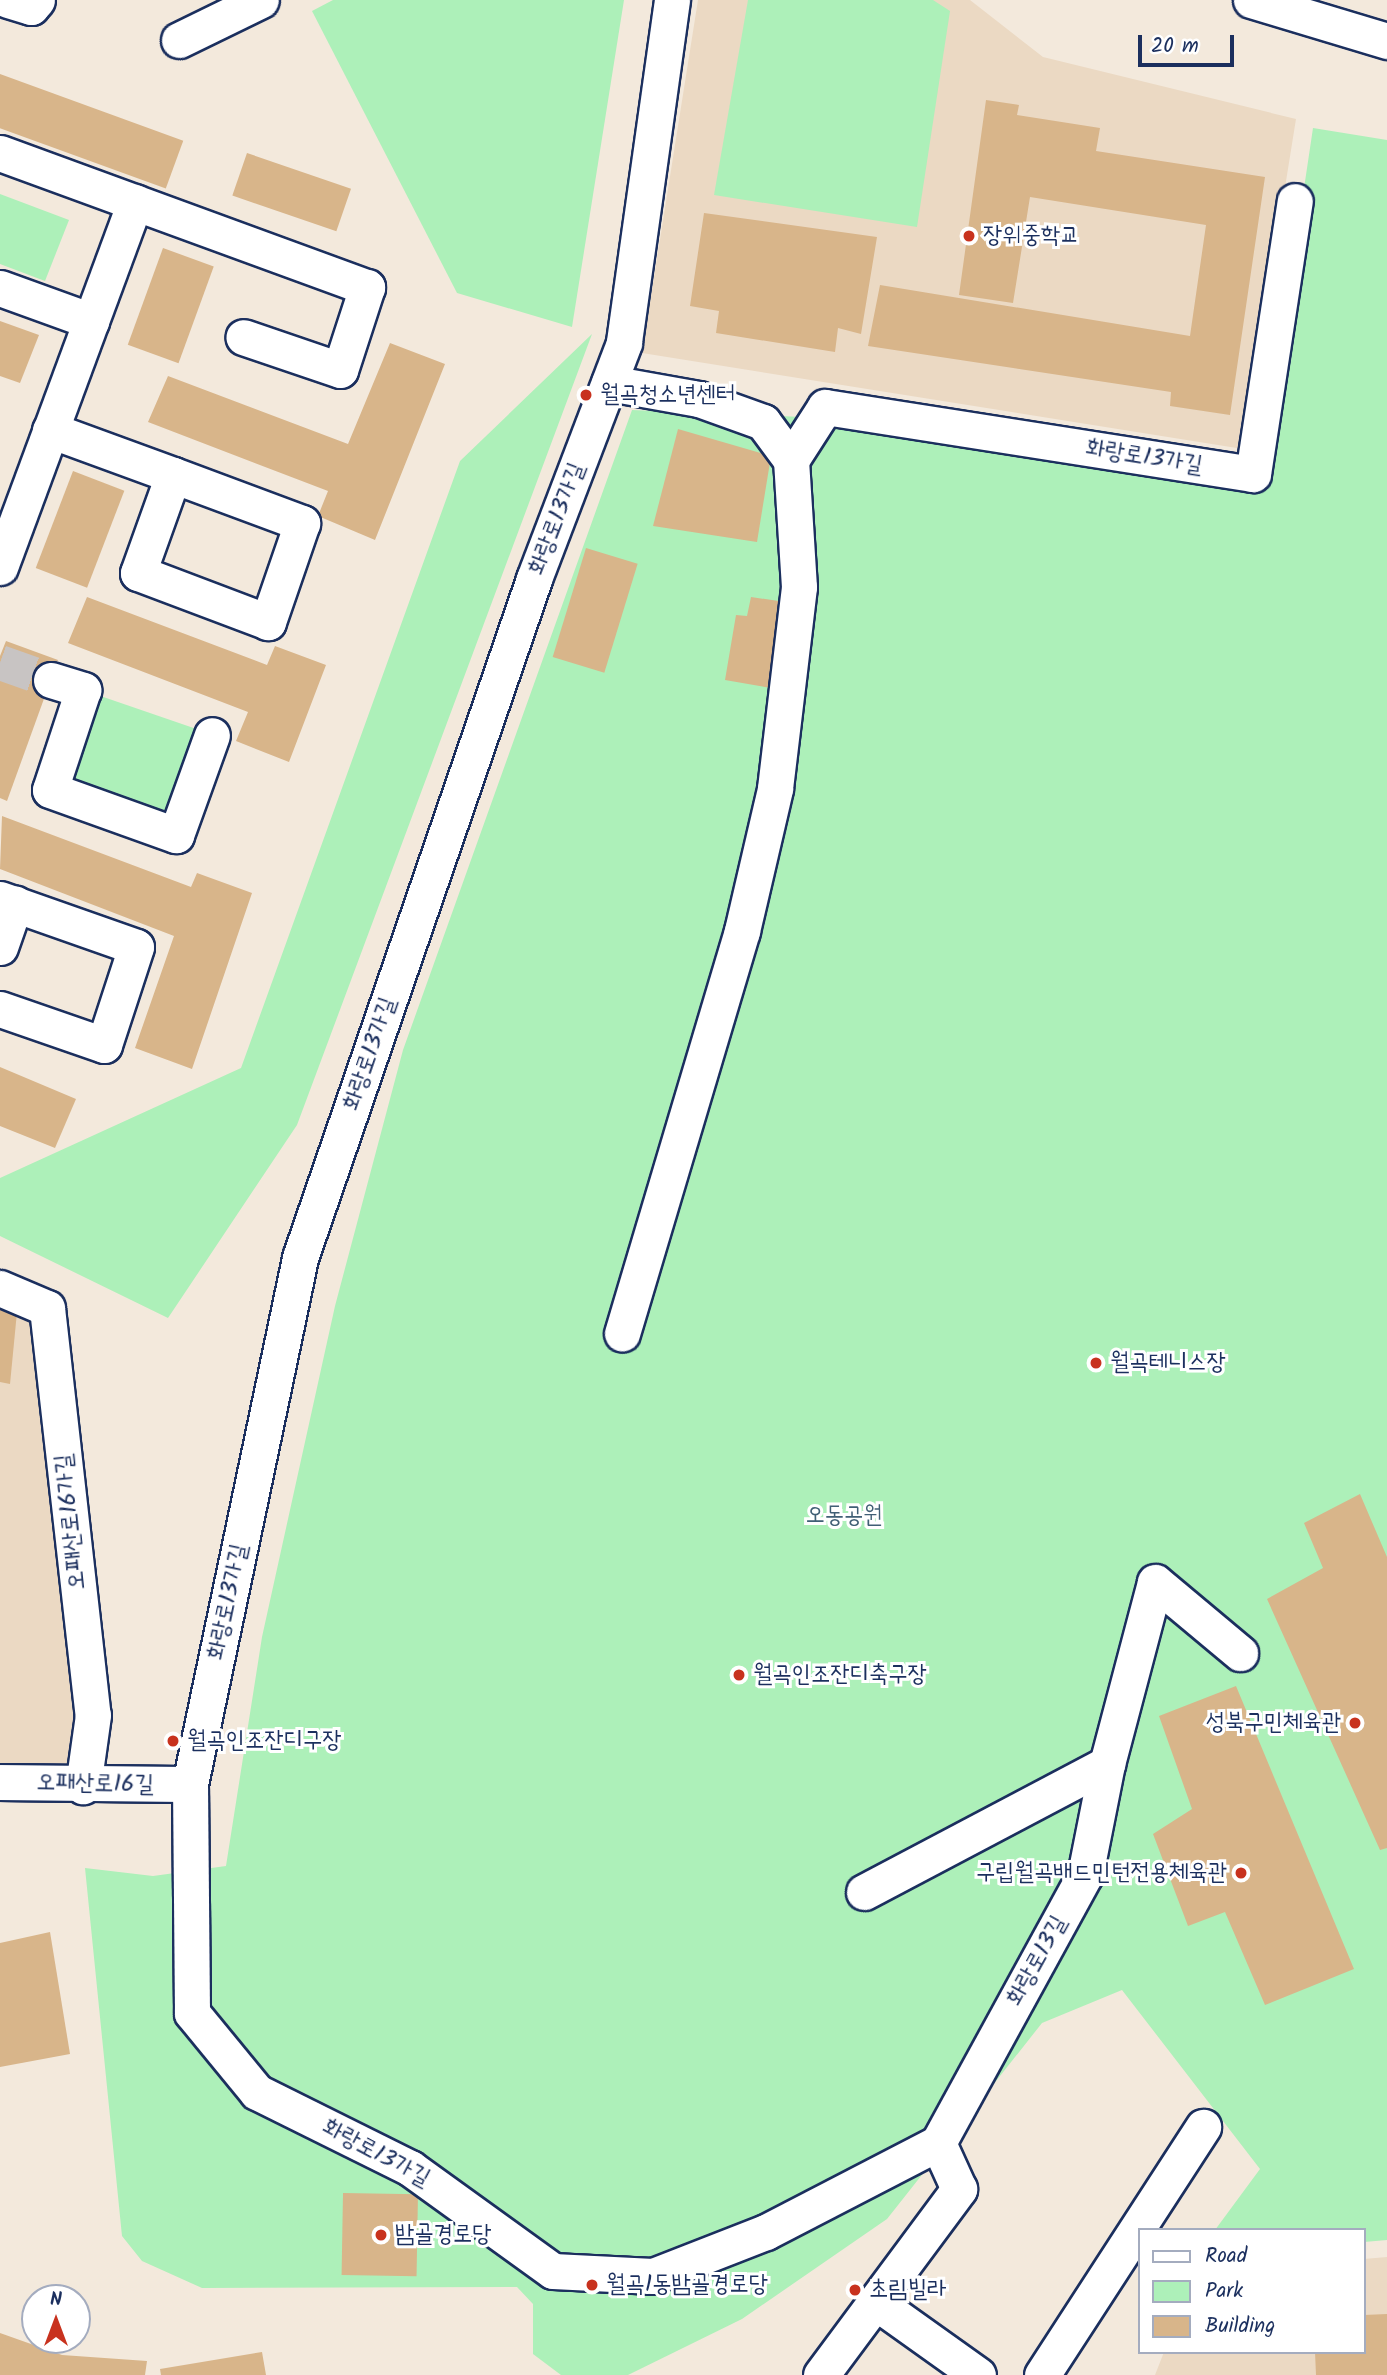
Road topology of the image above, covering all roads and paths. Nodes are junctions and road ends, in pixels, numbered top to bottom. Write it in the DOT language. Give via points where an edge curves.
graph roads {
  1 [pos="8,0"];
  2 [pos="37,0"];
  3 [pos="261,0"];
  4 [pos="671,0"];
  5 [pos="1251,0"];
  6 [pos="179,40"];
  7 [pos="1387,41"];
  8 [pos="0,153"];
  9 [pos="1295,201"];
  10 [pos="135,202"];
  11 [pos="0,288"];
  12 [pos="91,321"];
  13 [pos="243,337"];
  14 [pos="609,383"];
  15 [pos="50,430"];
  16 [pos="791,460"];
  17 [pos="173,475"];
  18 [pos="2,556"];
  19 [pos="51,680"];
  20 [pos="212,735"];
  21 [pos="7,901"];
  22 [pos="0,947"];
  23 [pos="0,1009"];
  24 [pos="0,1288"];
  25 [pos="622,1334"];
  26 [pos="1240,1653"];
  27 [pos="1107,1764"];
  28 [pos="0,1782"];
  29 [pos="190,1784"];
  30 [pos="83,1786"];
  31 [pos="864,1892"];
  32 [pos="1203,2127"];
  33 [pos="938,2143"];
  34 [pos="877,2303"];
  35 [pos="821,2375"];
  36 [pos="978,2375"];
  37 [pos="1042,2375"];
  1 -- 2 [label="street" via="31,7"];
  3 -- 6 [label="street"];
  4 -- 14 [label="street, 화랑로13가길" via="624,343"];
  5 -- 7 [label="street"];
  8 -- 10 [label="street"];
  9 -- 16 [label="street, 화랑로13가길" via="1252,474 825,407"];
  10 -- 12 [label="street"];
  10 -- 13 [label="street" via="367,287 340,370"];
  11 -- 12 [label="street"];
  12 -- 15 [label="street"];
  14 -- 16 [label="street" via="699,399 763,422"];
  14 -- 29 [label="street, 화랑로13가길" via="534,579 300,1258"];
  15 -- 17 [label="street"];
  15 -- 18 [label="street"];
  16 -- 25 [label="street" via="799,587 775,789 742,930"];
  17 -- 17 [label="street" via="302,523 268,622 138,573"];
  19 -- 20 [label="street" via="83,690 50,790 176,835"];
  21 -- 22 [label="street"];
  21 -- 23 [label="street" via="136,947 104,1045"];
  24 -- 30 [label="street, 오패산로16가길" via="47,1308 93,1715"];
  26 -- 27 [label="street, 화랑로13길" via="1155,1582"];
  27 -- 31 [label="street"];
  27 -- 33 [label="street, 화랑로13길" via="1085,1875"];
  28 -- 30 [label="street, 오패산로16길"];
  29 -- 30 [label="street, 오패산로16길"];
  29 -- 33 [label="street, 화랑로13가길" via="192,2012 257,2092 410,2168 553,2272 653,2276 766,2232"];
  32 -- 37 [label="street"];
  33 -- 34 [label="street" via="959,2189"];
  34 -- 35 [label="street"];
  34 -- 36 [label="street"];
}
